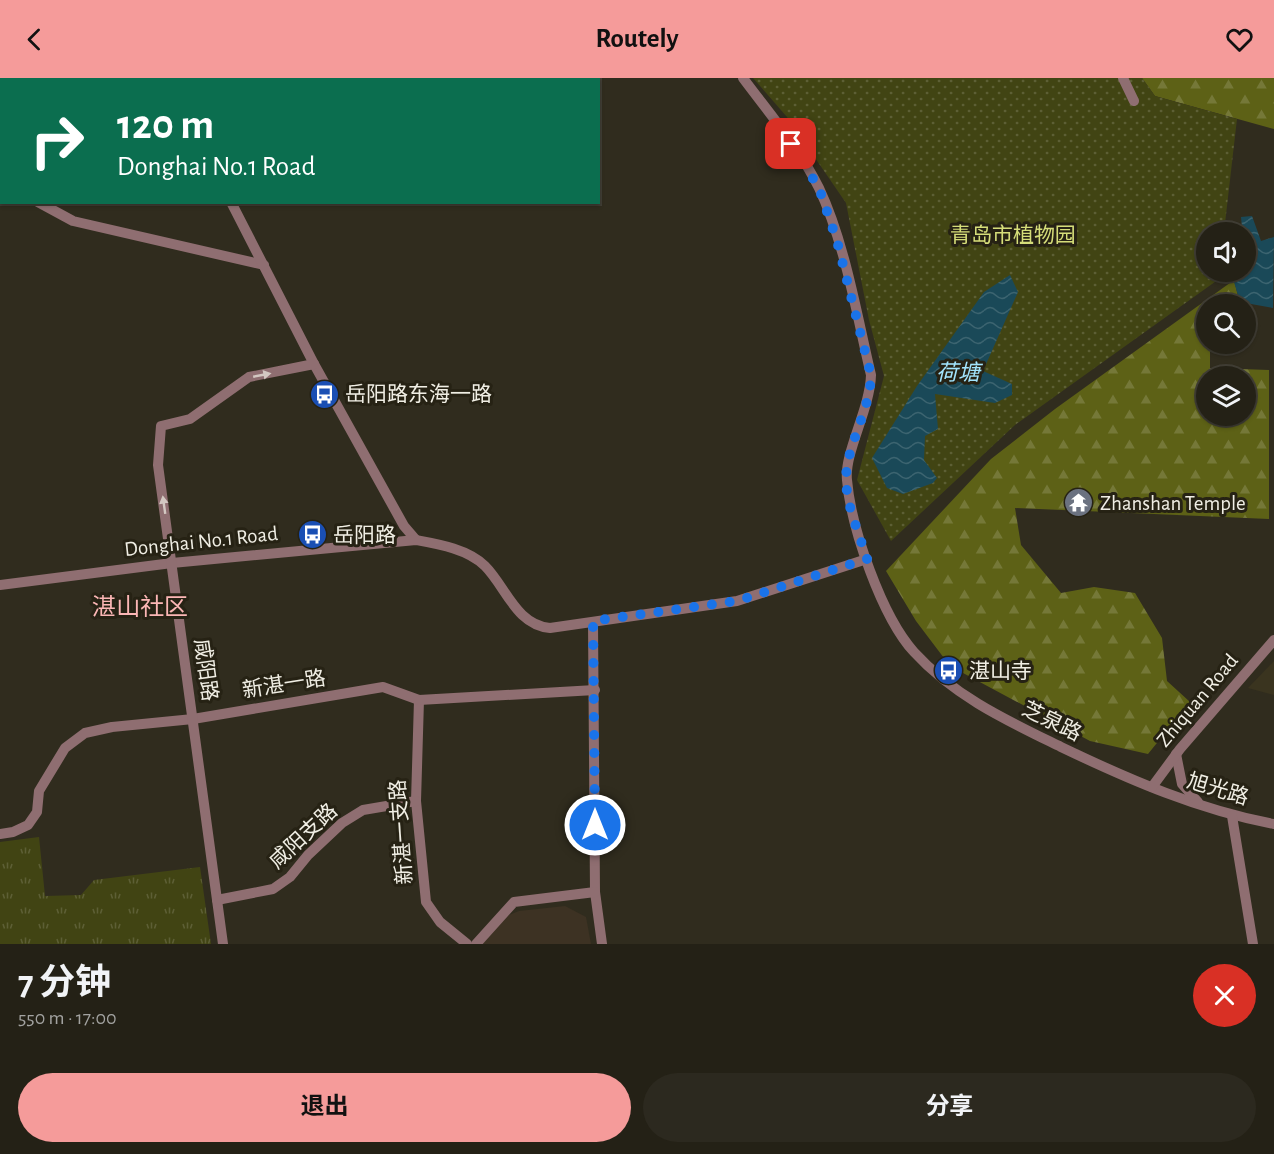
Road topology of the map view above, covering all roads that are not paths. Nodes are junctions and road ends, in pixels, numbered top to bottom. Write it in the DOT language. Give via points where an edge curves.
graph roads {
  1 [pos="743,78"];
  2 [pos="1124,78"];
  3 [pos="1134,101"];
  4 [pos="42,204"];
  5 [pos="232,204"];
  6 [pos="264,265"];
  7 [pos="314,364"];
  8 [pos="416,540"];
  9 [pos="867,559"];
  10 [pos="172,563"];
  11 [pos="0,585"];
  12 [pos="593,621"];
  13 [pos="1274,640"];
  14 [pos="595,690"];
  15 [pos="419,700"];
  16 [pos="192,719"];
  17 [pos="1176,754"];
  18 [pos="1152,787"];
  19 [pos="416,801"];
  20 [pos="1203,807"];
  21 [pos="1232,816"];
  22 [pos="1274,824"];
  23 [pos="0,834"];
  24 [pos="595,892"];
  25 [pos="217,900"];
  26 [pos="223,944"];
  27 [pos="467,944"];
  28 [pos="476,944"];
  29 [pos="602,944"];
  30 [pos="1253,944"];
  1 -- 9 [label="street, 芝泉路" via="819,188 843,259 871,375 870,394 846,478 852,514"];
  2 -- 3 [label="street"];
  4 -- 6 [label="street" via="73,221"];
  5 -- 6 [label="street"];
  6 -- 7 [label="street"];
  7 -- 8 [label="street" via="404,526"];
  10 -- 7 [label="street, 咸阳路, one-way" via="158,465 161,426 190,419 249,377"];
  8 -- 10 [label="street, Donghai No.1 Road"];
  8 -- 12 [label="street, Donghai No.1 Road" via="454,550 484,565 531,623 550,628"];
  9 -- 12 [label="street, Donghai No.1 Road" via="737,601"];
  9 -- 18 [label="street, 芝泉路" via="888,612 913,651 954,690 1001,718 1114,773"];
  10 -- 11 [label="street, Donghai No.1 Road"];
  10 -- 16 [label="street, 咸阳路"];
  12 -- 14 [label="street"];
  13 -- 17 [label="street, Zhiquan Road"];
  14 -- 15 [label="street, 新湛一路"];
  14 -- 24 [label="street"];
  15 -- 16 [label="street, 新湛一路" via="383,687"];
  15 -- 19 [label="street, 新湛一支路"];
  16 -- 23 [label="street, 新湛一路" via="85,733 65,748 39,791 37,812 28,825"];
  16 -- 25 [label="street, 咸阳路"];
  17 -- 18 [label="street, Zhiquan Road"];
  17 -- 20 [label="street" via="1182,784"];
  18 -- 20 [label="street, 旭光路"];
  19 -- 25 [label="street, 咸阳支路" via="363,810 342,823 290,877 273,889"];
  19 -- 27 [label="street, 新湛一支路" via="426,902 440,922"];
  20 -- 21 [label="street, 旭光路"];
  21 -- 22 [label="street, 旭光路"];
  21 -- 30 [label="street"];
  24 -- 28 [label="street" via="514,902"];
  24 -- 29 [label="street"];
  25 -- 26 [label="street, 咸阳路"];
}
